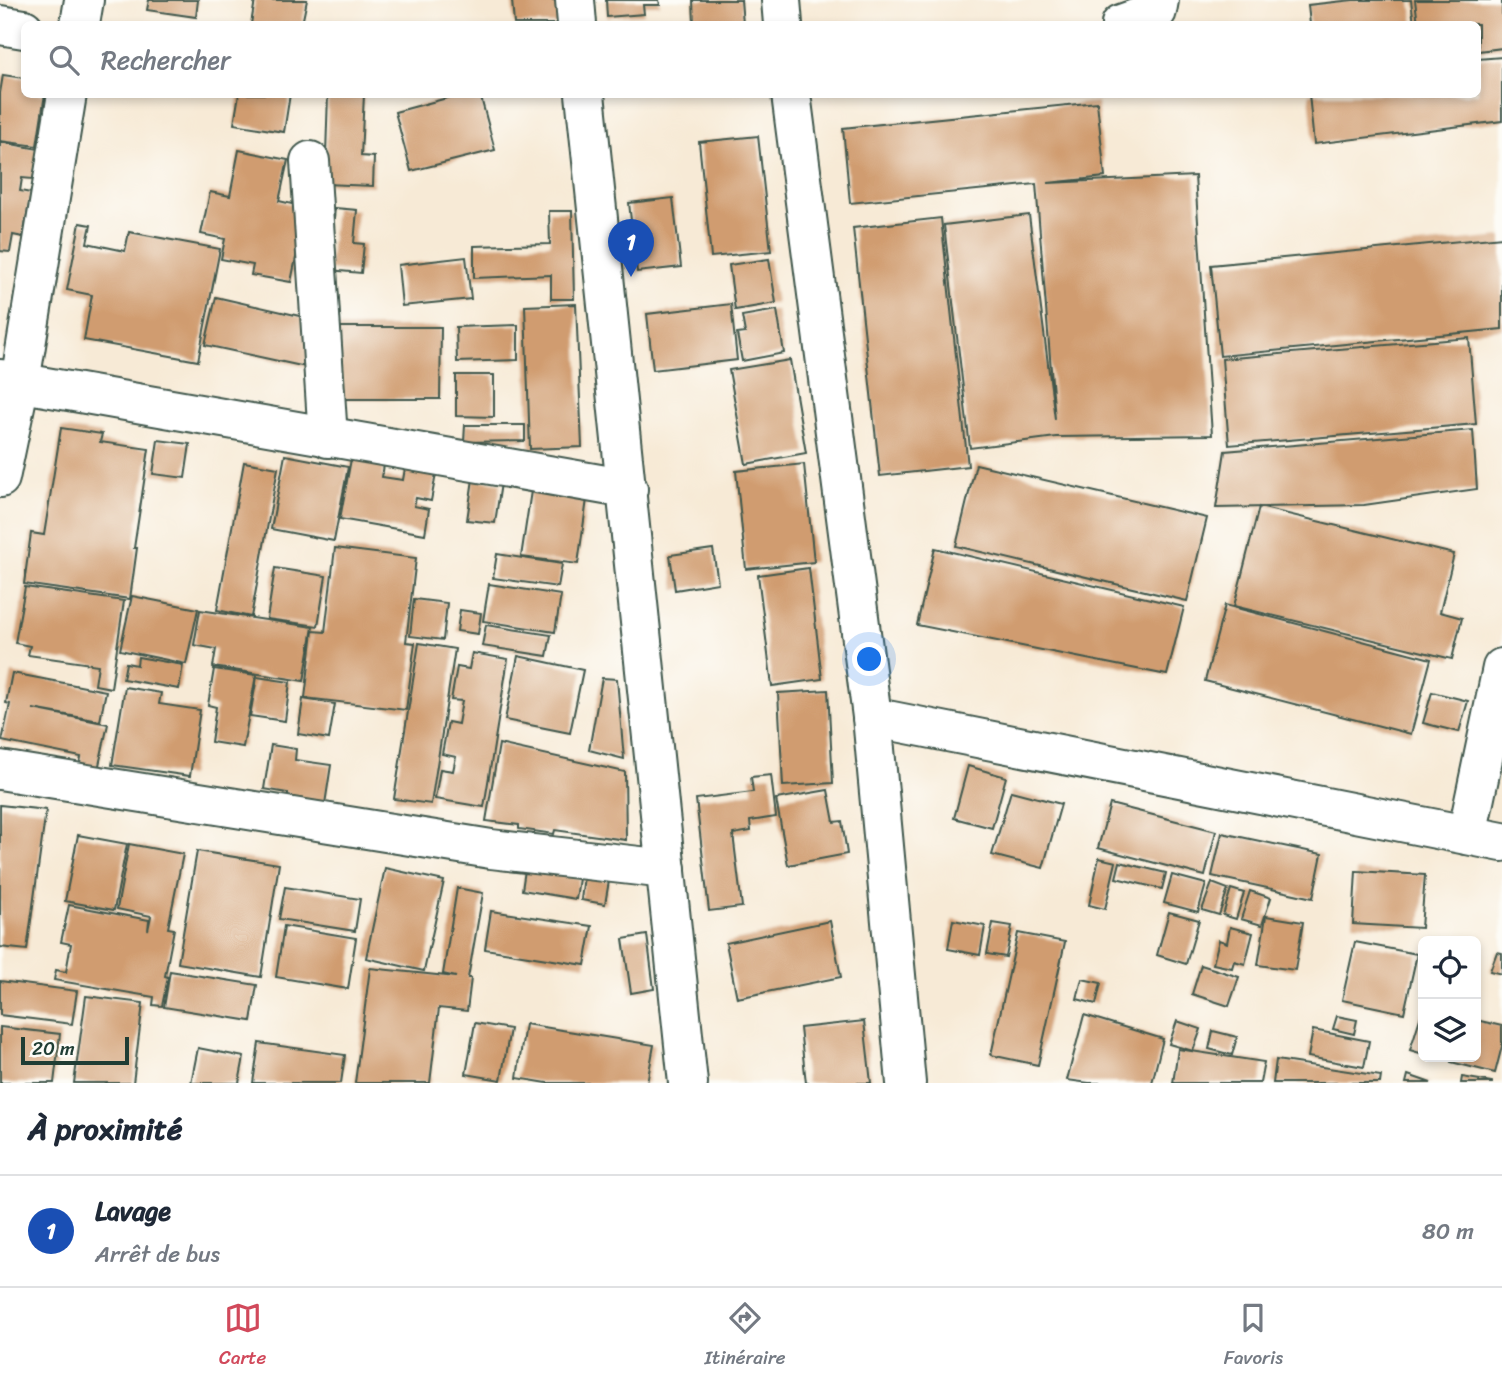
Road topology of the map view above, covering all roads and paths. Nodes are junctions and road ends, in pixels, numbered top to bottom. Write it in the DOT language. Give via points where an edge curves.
graph roads {
  1 [pos="84,0"];
  2 [pos="575,0"];
  3 [pos="781,0"];
  4 [pos="1159,0"];
  5 [pos="80,21"];
  6 [pos="577,21"];
  7 [pos="783,21"];
  8 [pos="1129,21"];
  9 [pos="0,25"];
  10 [pos="21,28"];
  11 [pos="65,98"];
  12 [pos="585,98"];
  13 [pos="792,98"];
  14 [pos="310,161"];
  15 [pos="10,380"];
  16 [pos="328,438"];
  17 [pos="0,478"];
  18 [pos="628,489"];
  19 [pos="1502,668"];
  20 [pos="872,717"];
  21 [pos="0,770"];
  22 [pos="1485,839"];
  23 [pos="666,869"];
  24 [pos="688,1083"];
  25 [pos="906,1083"];
  1 -- 5 [label="street"];
  2 -- 6 [label="street"];
  3 -- 7 [label="street"];
  4 -- 8 [label="street" via="1157,11"];
  9 -- 10 [label="street"];
  11 -- 15 [label="street"];
  12 -- 18 [label="street"];
  13 -- 20 [label="street"];
  14 -- 16 [label="street"];
  15 -- 16 [label="street"];
  15 -- 17 [label="street"];
  16 -- 18 [label="street"];
  18 -- 23 [label="street"];
  19 -- 22 [label="street"];
  20 -- 22 [label="street"];
  20 -- 25 [label="street"];
  21 -- 23 [label="street" via="491,849"];
  23 -- 24 [label="street"];
}
